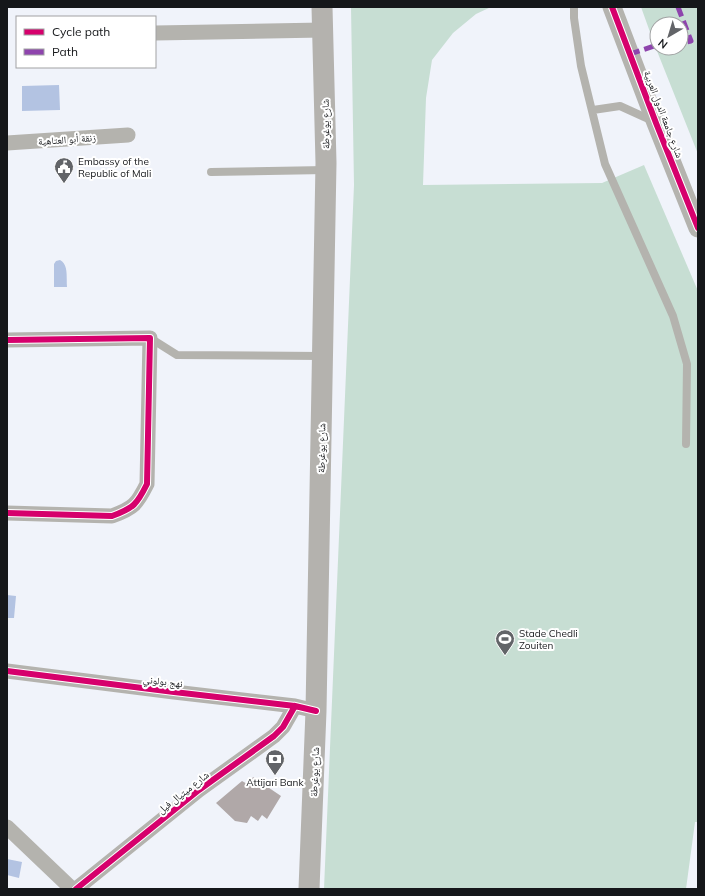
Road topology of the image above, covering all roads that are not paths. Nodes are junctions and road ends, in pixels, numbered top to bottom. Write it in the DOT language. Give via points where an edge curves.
graph roads {
  1 [pos="322,7"];
  2 [pos="574,7"];
  3 [pos="612,7"];
  4 [pos="323,30"];
  5 [pos="156,33"];
  6 [pos="593,110"];
  7 [pos="656,123"];
  8 [pos="128,135"];
  9 [pos="7,143"];
  10 [pos="326,170"];
  11 [pos="211,172"];
  12 [pos="698,228"];
  13 [pos="150,338"];
  14 [pos="7,340"];
  15 [pos="323,356"];
  16 [pos="686,444"];
  17 [pos="7,513"];
  18 [pos="7,671"];
  19 [pos="295,706"];
  20 [pos="316,710"];
  21 [pos="7,827"];
  22 [pos="72,889"];
  23 [pos="76,889"];
  24 [pos="309,889"];
  1 -- 4 [label="main road, شارع يوغرطة"];
  2 -- 6 [label="lane" via="582,66"];
  3 -- 7 [label="street, شارع جامعة الدول العربية"];
  4 -- 5 [label="street"];
  4 -- 10 [label="main road, شارع يوغرطة"];
  6 -- 7 [label="lane" via="620,106"];
  6 -- 16 [label="lane" via="605,164 673,316 687,364"];
  7 -- 12 [label="street, شارع جامعة الدول العربية"];
  8 -- 9 [label="street, زنقة أبو العتاهية"];
  10 -- 11 [label="lane"];
  10 -- 15 [label="main road, شارع يوغرطة"];
  13 -- 14 [label="street"];
  13 -- 15 [label="lane" via="177,355"];
  13 -- 17 [label="street" via="147,484 140,499 128,510 112,516"];
  15 -- 20 [label="main road, شارع يوغرطة"];
  18 -- 19 [label="street, نهج بولوني"];
  19 -- 20 [label="street, نهج بولوني"];
  19 -- 23 [label="street, شارع ميتيال فيل" via="283,727 274,736 200,790"];
  20 -- 24 [label="main road, شارع يوغرطة"];
  21 -- 22 [label="street"];
}
